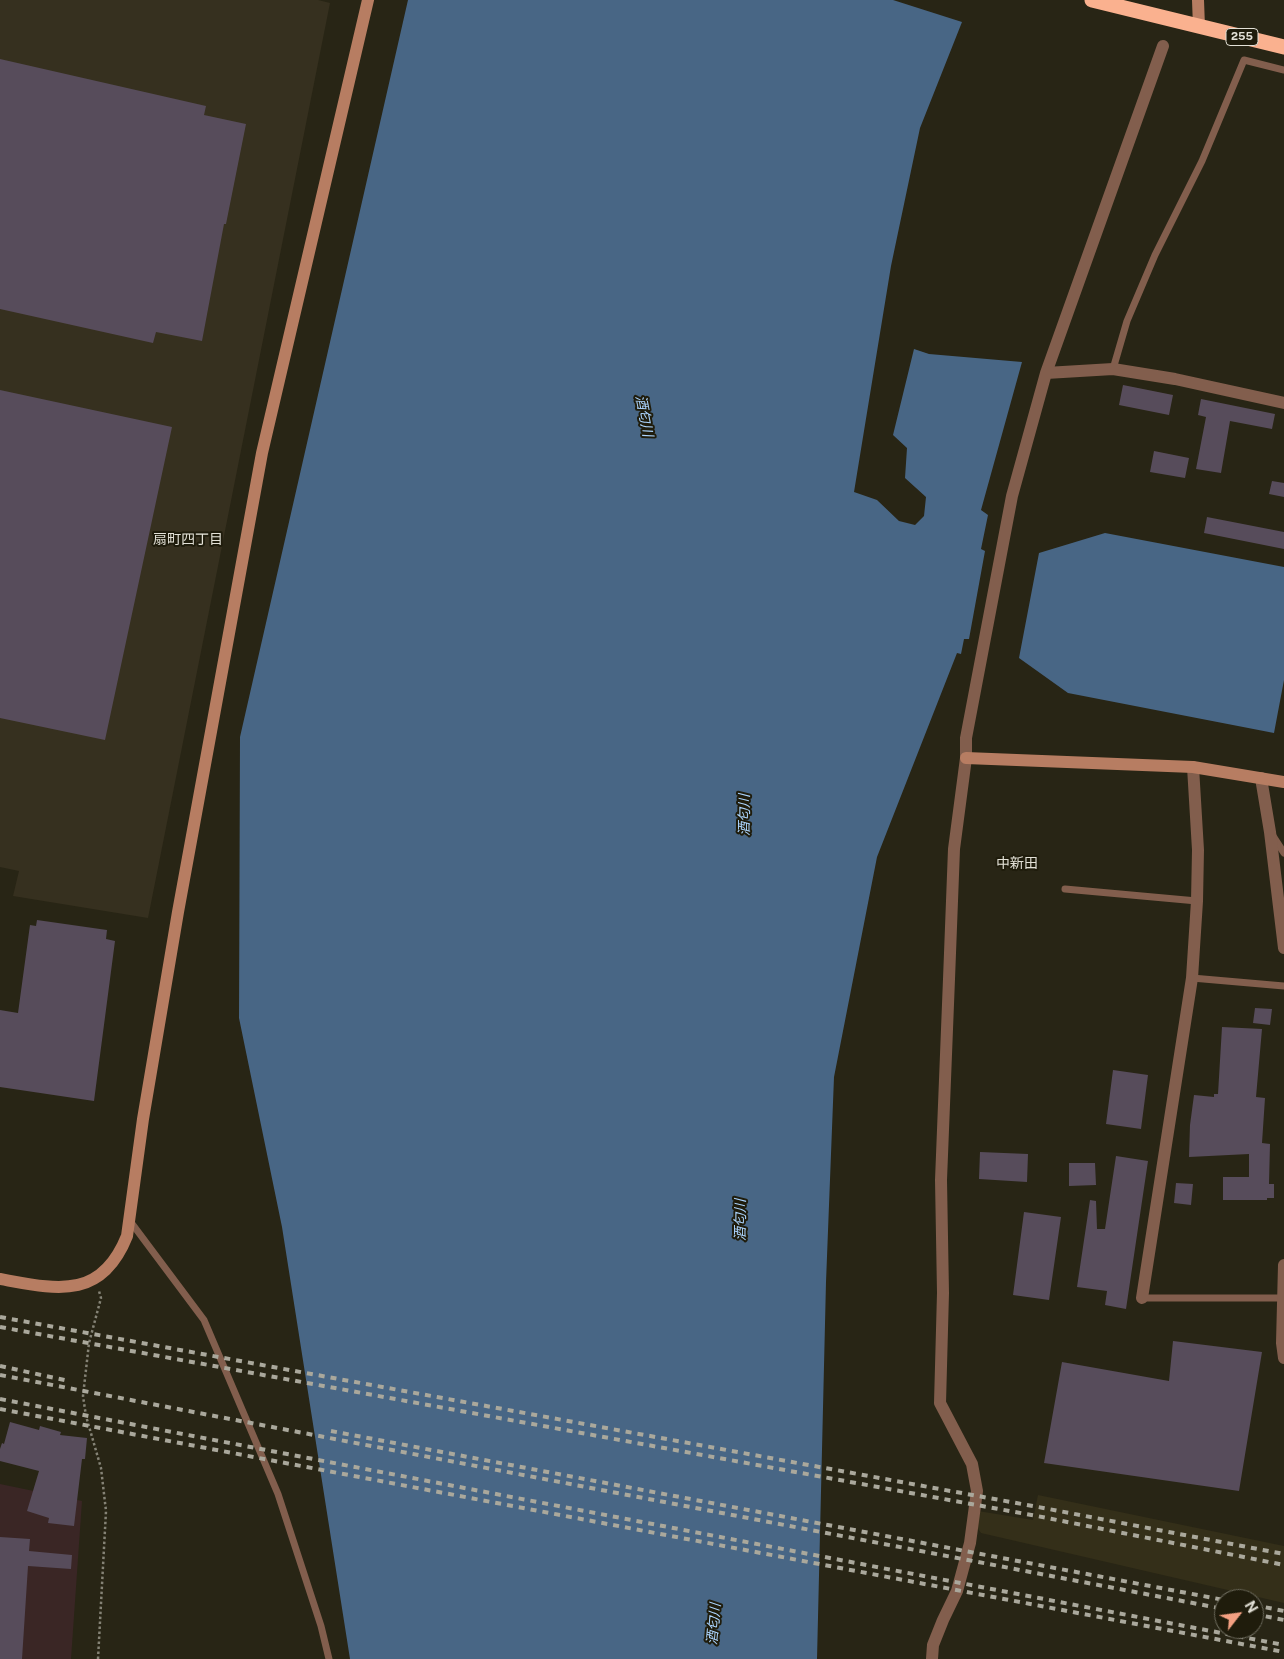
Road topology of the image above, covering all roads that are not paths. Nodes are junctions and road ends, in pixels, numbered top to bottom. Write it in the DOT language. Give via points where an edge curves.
graph roads {
  1 [pos="368,0"];
  2 [pos="1092,0"];
  3 [pos="1198,0"];
  4 [pos="1199,27"];
  5 [pos="1163,46"];
  6 [pos="1284,47"];
  7 [pos="1284,70"];
  8 [pos="1113,369"];
  9 [pos="1046,373"];
  10 [pos="1284,403"];
  11 [pos="966,758"];
  12 [pos="1193,767"];
  13 [pos="1260,778"];
  14 [pos="1284,782"];
  15 [pos="1270,832"];
  16 [pos="1284,853"];
  17 [pos="1064,889"];
  18 [pos="1197,902"];
  19 [pos="1284,948"];
  20 [pos="1192,978"];
  21 [pos="1284,986"];
  22 [pos="130,1221"];
  23 [pos="1284,1265"];
  24 [pos="0,1280"];
  25 [pos="1142,1298"];
  26 [pos="1284,1298"];
  27 [pos="1283,1342"];
  28 [pos="1284,1358"];
  29 [pos="329,1659"];
  30 [pos="932,1659"];
  1 -- 22 [label="street" via="262,453 178,912 143,1119"];
  2 -- 4 [label="highway, 255"];
  3 -- 4 [label="street"];
  4 -- 6 [label="highway, 255"];
  5 -- 9 [label="street"];
  7 -- 8 [label="lane" via="1244,60 1202,161 1127,321"];
  8 -- 9 [label="street"];
  8 -- 10 [label="street"];
  9 -- 11 [label="street" via="1012,496 966,738"];
  11 -- 12 [label="street"];
  11 -- 30 [label="street" via="954,849 941,1180 943,1293 940,1403 972,1464 977,1491 970,1543 958,1591 933,1645"];
  12 -- 13 [label="street"];
  12 -- 18 [label="street" via="1198,850"];
  13 -- 14 [label="street"];
  13 -- 15 [label="street"];
  15 -- 16 [label="lane"];
  15 -- 19 [label="street"];
  17 -- 18 [label="lane"];
  18 -- 20 [label="street"];
  20 -- 21 [label="lane"];
  20 -- 25 [label="street"];
  22 -- 24 [label="street" via="121,1251 112,1265 80,1285 67,1288"];
  22 -- 29 [label="lane" via="204,1320 278,1494"];
  23 -- 26 [label="street"];
  25 -- 26 [label="lane"];
  26 -- 27 [label="street"];
  27 -- 28 [label="street"];
}
